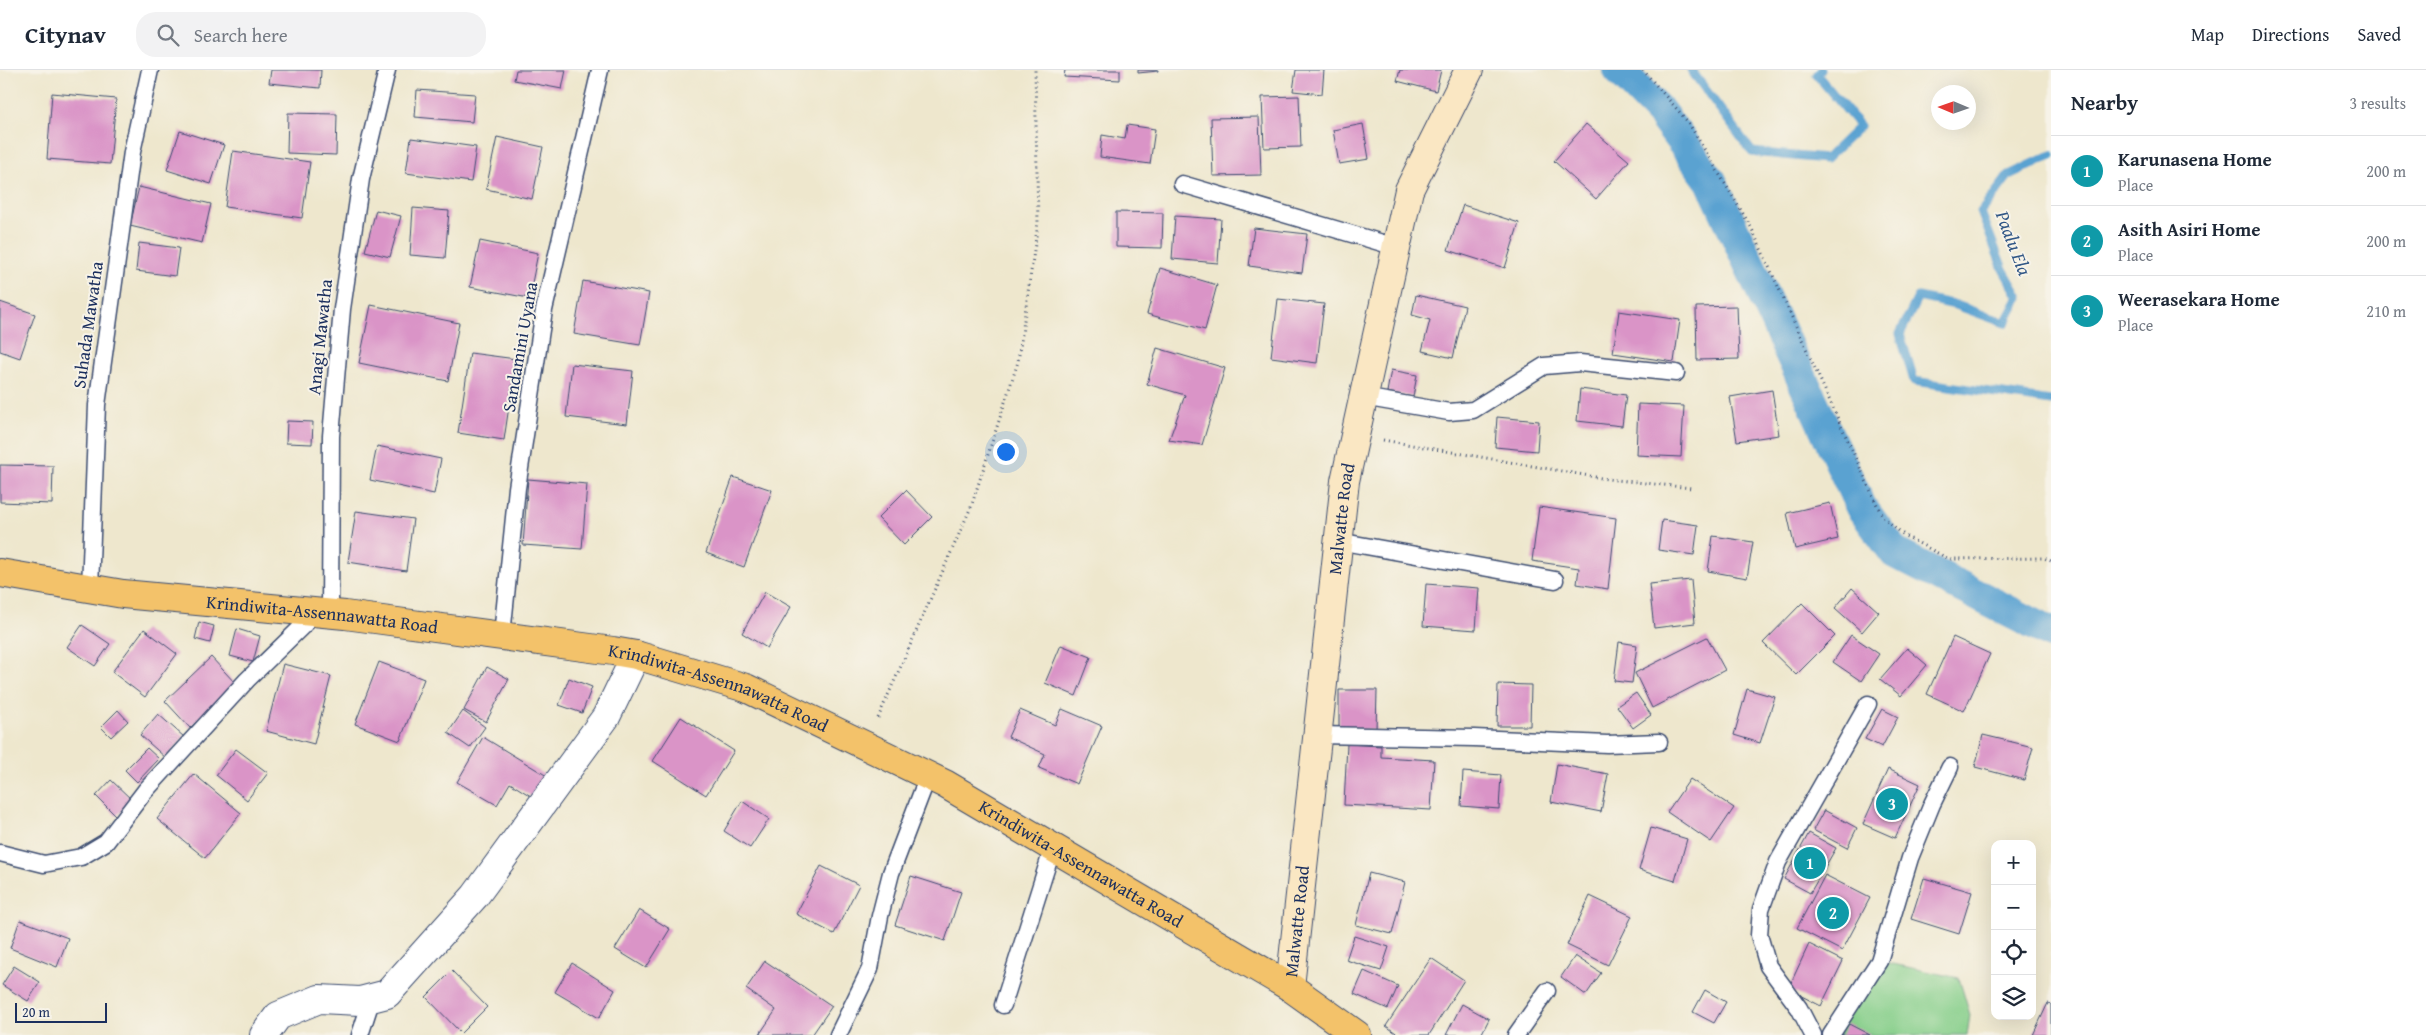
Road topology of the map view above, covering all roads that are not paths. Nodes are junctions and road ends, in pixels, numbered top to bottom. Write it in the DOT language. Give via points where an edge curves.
graph roads {
  1 [pos="150,70"];
  2 [pos="388,70"];
  3 [pos="600,70"];
  4 [pos="1468,70"];
  5 [pos="1182,184"];
  6 [pos="1396,247"];
  7 [pos="1676,373"];
  8 [pos="1363,398"];
  9 [pos="1338,541"];
  10 [pos="0,573"];
  11 [pos="1555,580"];
  12 [pos="90,588"];
  13 [pos="324,612"];
  14 [pos="502,635"];
  15 [pos="636,655"];
  16 [pos="1868,704"];
  17 [pos="1317,735"];
  18 [pos="1659,742"];
  19 [pos="1950,767"];
  20 [pos="928,776"];
  21 [pos="1053,847"];
  22 [pos="0,853"];
  23 [pos="1290,986"];
  24 [pos="1548,992"];
  25 [pos="372,998"];
  26 [pos="1003,1005"];
  27 [pos="264,1035"];
  28 [pos="360,1035"];
  29 [pos="838,1035"];
  30 [pos="1357,1035"];
  31 [pos="1516,1035"];
  32 [pos="1813,1035"];
  33 [pos="1831,1035"];
  1 -- 12 [label="lane, Suhada Mawatha" via="132,152 97,405"];
  2 -- 13 [label="lane, Anagi Mawatha" via="361,180 342,309 331,436"];
  3 -- 14 [label="lane, Sandamini Uyana" via="544,310 517,488"];
  4 -- 6 [label="street, Malwatte Road" via="1409,190"];
  5 -- 6 [label="lane"];
  6 -- 8 [label="street, Malwatte Road"];
  7 -- 8 [label="lane" via="1580,363 1544,366 1473,410 1450,412"];
  8 -- 9 [label="street, Malwatte Road" via="1345,481"];
  9 -- 11 [label="lane"];
  9 -- 17 [label="street, Malwatte Road"];
  10 -- 12 [label="main road, Krindiwita-Assennawatta Road"];
  12 -- 13 [label="main road, Krindiwita-Assennawatta Road" via="123,594"];
  13 -- 14 [label="main road, Krindiwita-Assennawatta Road"];
  13 -- 22 [label="lane" via="247,680 158,777 106,842 81,857 44,864"];
  14 -- 15 [label="main road, Krindiwita-Assennawatta Road"];
  15 -- 20 [label="main road, Krindiwita-Assennawatta Road" via="746,688"];
  15 -- 25 [label="street" via="606,717 475,896 387,994"];
  16 -- 32 [label="lane" via="1778,862 1761,909 1759,936 1768,966 1799,1008"];
  17 -- 18 [label="lane" via="1607,744"];
  17 -- 23 [label="street, Malwatte Road"];
  19 -- 33 [label="lane" via="1910,858 1879,961"];
  20 -- 21 [label="main road, Krindiwita-Assennawatta Road"];
  20 -- 29 [label="lane" via="891,873 870,969"];
  21 -- 23 [label="main road, Krindiwita-Assennawatta Road"];
  21 -- 26 [label="lane"];
  23 -- 30 [label="main road, Krindiwita-Assennawatta Road"];
  24 -- 31 [label="lane"];
  25 -- 27 [label="street" via="360,1001 319,999 278,1016"];
  25 -- 28 [label="lane"];
}
